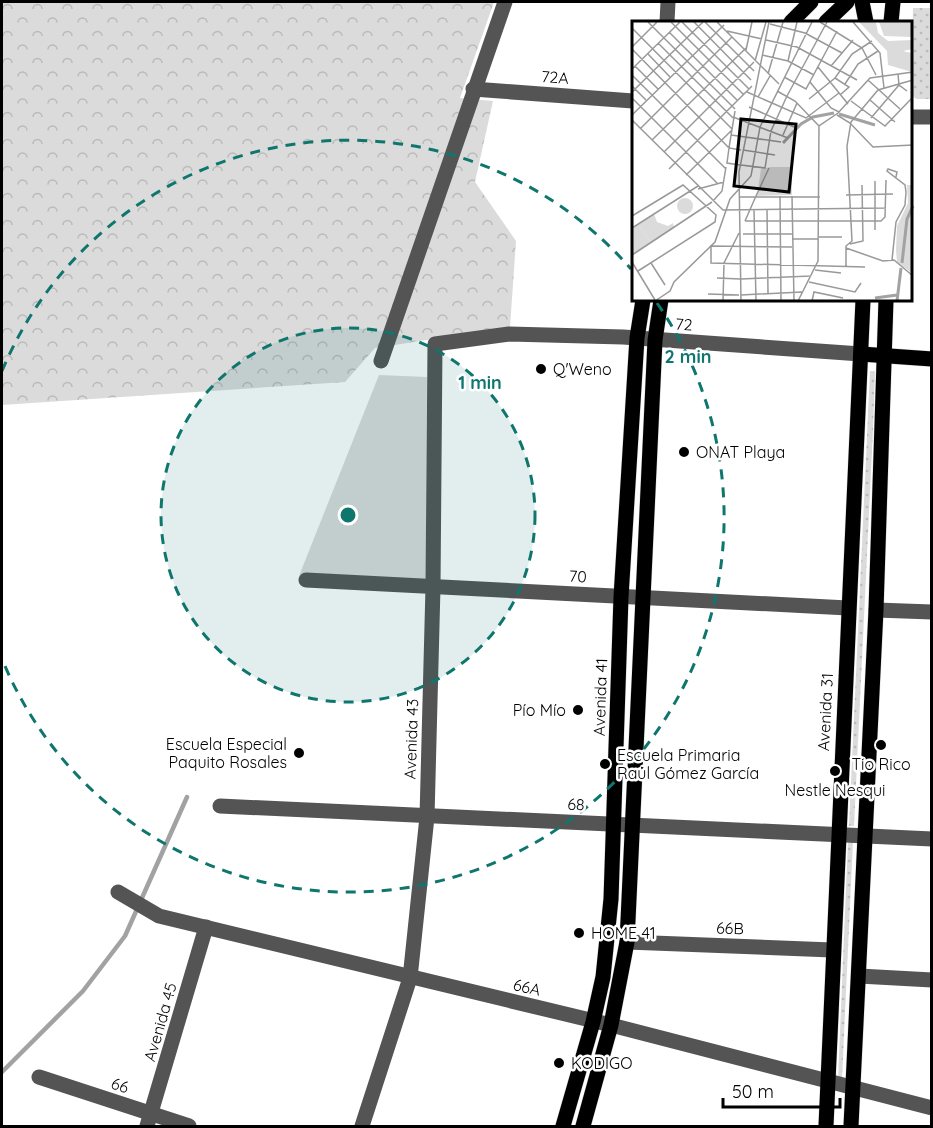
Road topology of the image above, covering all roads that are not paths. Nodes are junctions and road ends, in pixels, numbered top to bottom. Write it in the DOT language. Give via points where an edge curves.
graph roads {
  1 [pos="505,2"];
  2 [pos="668,2"];
  3 [pos="811,2"];
  4 [pos="862,2"];
  5 [pos="893,2"];
  6 [pos="841,9"];
  7 [pos="667,21"];
  8 [pos="792,21"];
  9 [pos="827,21"];
  10 [pos="866,21"];
  11 [pos="891,21"];
  12 [pos="473,89"];
  13 [pos="632,101"];
  14 [pos="912,117"];
  15 [pos="932,117"];
  16 [pos="643,302"];
  17 [pos="661,302"];
  18 [pos="863,302"];
  19 [pos="886,302"];
  20 [pos="637,338"];
  21 [pos="655,340"];
  22 [pos="435,344"];
  23 [pos="861,354"];
  24 [pos="885,356"];
  25 [pos="932,359"];
  26 [pos="381,361"];
  27 [pos="306,580"];
  28 [pos="433,586"];
  29 [pos="621,597"];
  30 [pos="643,597"];
  31 [pos="848,608"];
  32 [pos="876,610"];
  33 [pos="932,612"];
  34 [pos="220,806"];
  35 [pos="427,817"];
  36 [pos="615,824"];
  37 [pos="634,825"];
  38 [pos="837,834"];
  39 [pos="864,836"];
  40 [pos="932,839"];
  41 [pos="118,892"];
  42 [pos="206,927"];
  43 [pos="627,942"];
  44 [pos="832,950"];
  45 [pos="859,976"];
  46 [pos="410,978"];
  47 [pos="932,980"];
  48 [pos="593,1022"];
  49 [pos="611,1025"];
  50 [pos="39,1077"];
  51 [pos="828,1083"];
  52 [pos="853,1089"];
  53 [pos="932,1108"];
  54 [pos="149,1120"];
  55 [pos="189,1126"];
  56 [pos="362,1126"];
  57 [pos="562,1126"];
  58 [pos="583,1126"];
  59 [pos="826,1126"];
  60 [pos="851,1126"];
  1 -- 12 [label="street"];
  2 -- 7 [label="street"];
  3 -- 8 [label="main road"];
  4 -- 10 [label="main road"];
  5 -- 11 [label="main road"];
  6 -- 9 [label="main road"];
  12 -- 13 [label="street, 72A"];
  12 -- 26 [label="street"];
  14 -- 15 [label="street"];
  16 -- 20 [label="main road, Avenida 41"];
  17 -- 21 [label="main road"];
  18 -- 23 [label="main road, Avenida 31"];
  19 -- 24 [label="main road"];
  20 -- 21 [label="street, 72"];
  20 -- 22 [label="street, 72" via="509,333"];
  20 -- 29 [label="main road, Avenida 41"];
  21 -- 23 [label="street, 72"];
  21 -- 30 [label="main road"];
  22 -- 28 [label="street, Avenida 43"];
  23 -- 24 [label="main road, 72"];
  23 -- 31 [label="main road, Avenida 31"];
  24 -- 25 [label="main road, 72"];
  24 -- 32 [label="main road"];
  27 -- 28 [label="street, 70"];
  28 -- 29 [label="street, 70"];
  28 -- 35 [label="street, Avenida 43"];
  29 -- 30 [label="street, 70"];
  29 -- 36 [label="main road, Avenida 41"];
  30 -- 31 [label="street, 70"];
  30 -- 37 [label="main road"];
  31 -- 38 [label="main road, Avenida 31"];
  32 -- 33 [label="street"];
  32 -- 39 [label="main road"];
  34 -- 35 [label="street, 68"];
  35 -- 36 [label="street, 68"];
  35 -- 46 [label="street, Avenida 43"];
  36 -- 37 [label="street, 68"];
  36 -- 48 [label="main road, Avenida 41" via="603,977"];
  37 -- 38 [label="street, 68"];
  37 -- 43 [label="main road"];
  38 -- 39 [label="street, 68"];
  38 -- 44 [label="main road, Avenida 31"];
  39 -- 40 [label="street, 68"];
  39 -- 45 [label="main road"];
  41 -- 42 [label="street, 66A" via="159,916"];
  42 -- 46 [label="street, 66A"];
  42 -- 54 [label="street, Avenida 45"];
  43 -- 44 [label="street, 66B"];
  43 -- 49 [label="main road"];
  44 -- 51 [label="main road, Avenida 31"];
  45 -- 47 [label="street"];
  45 -- 52 [label="main road"];
  46 -- 48 [label="street, 66A"];
  46 -- 56 [label="street, Avenida 43"];
  48 -- 49 [label="street, 66A"];
  48 -- 57 [label="main road, Avenida 41"];
  49 -- 51 [label="street, 66A"];
  49 -- 58 [label="main road"];
  50 -- 54 [label="street, 66"];
  51 -- 52 [label="street, 66A"];
  51 -- 59 [label="main road, Avenida 31"];
  52 -- 53 [label="street, 66A"];
  52 -- 60 [label="main road"];
  54 -- 55 [label="street, 66"];
}
